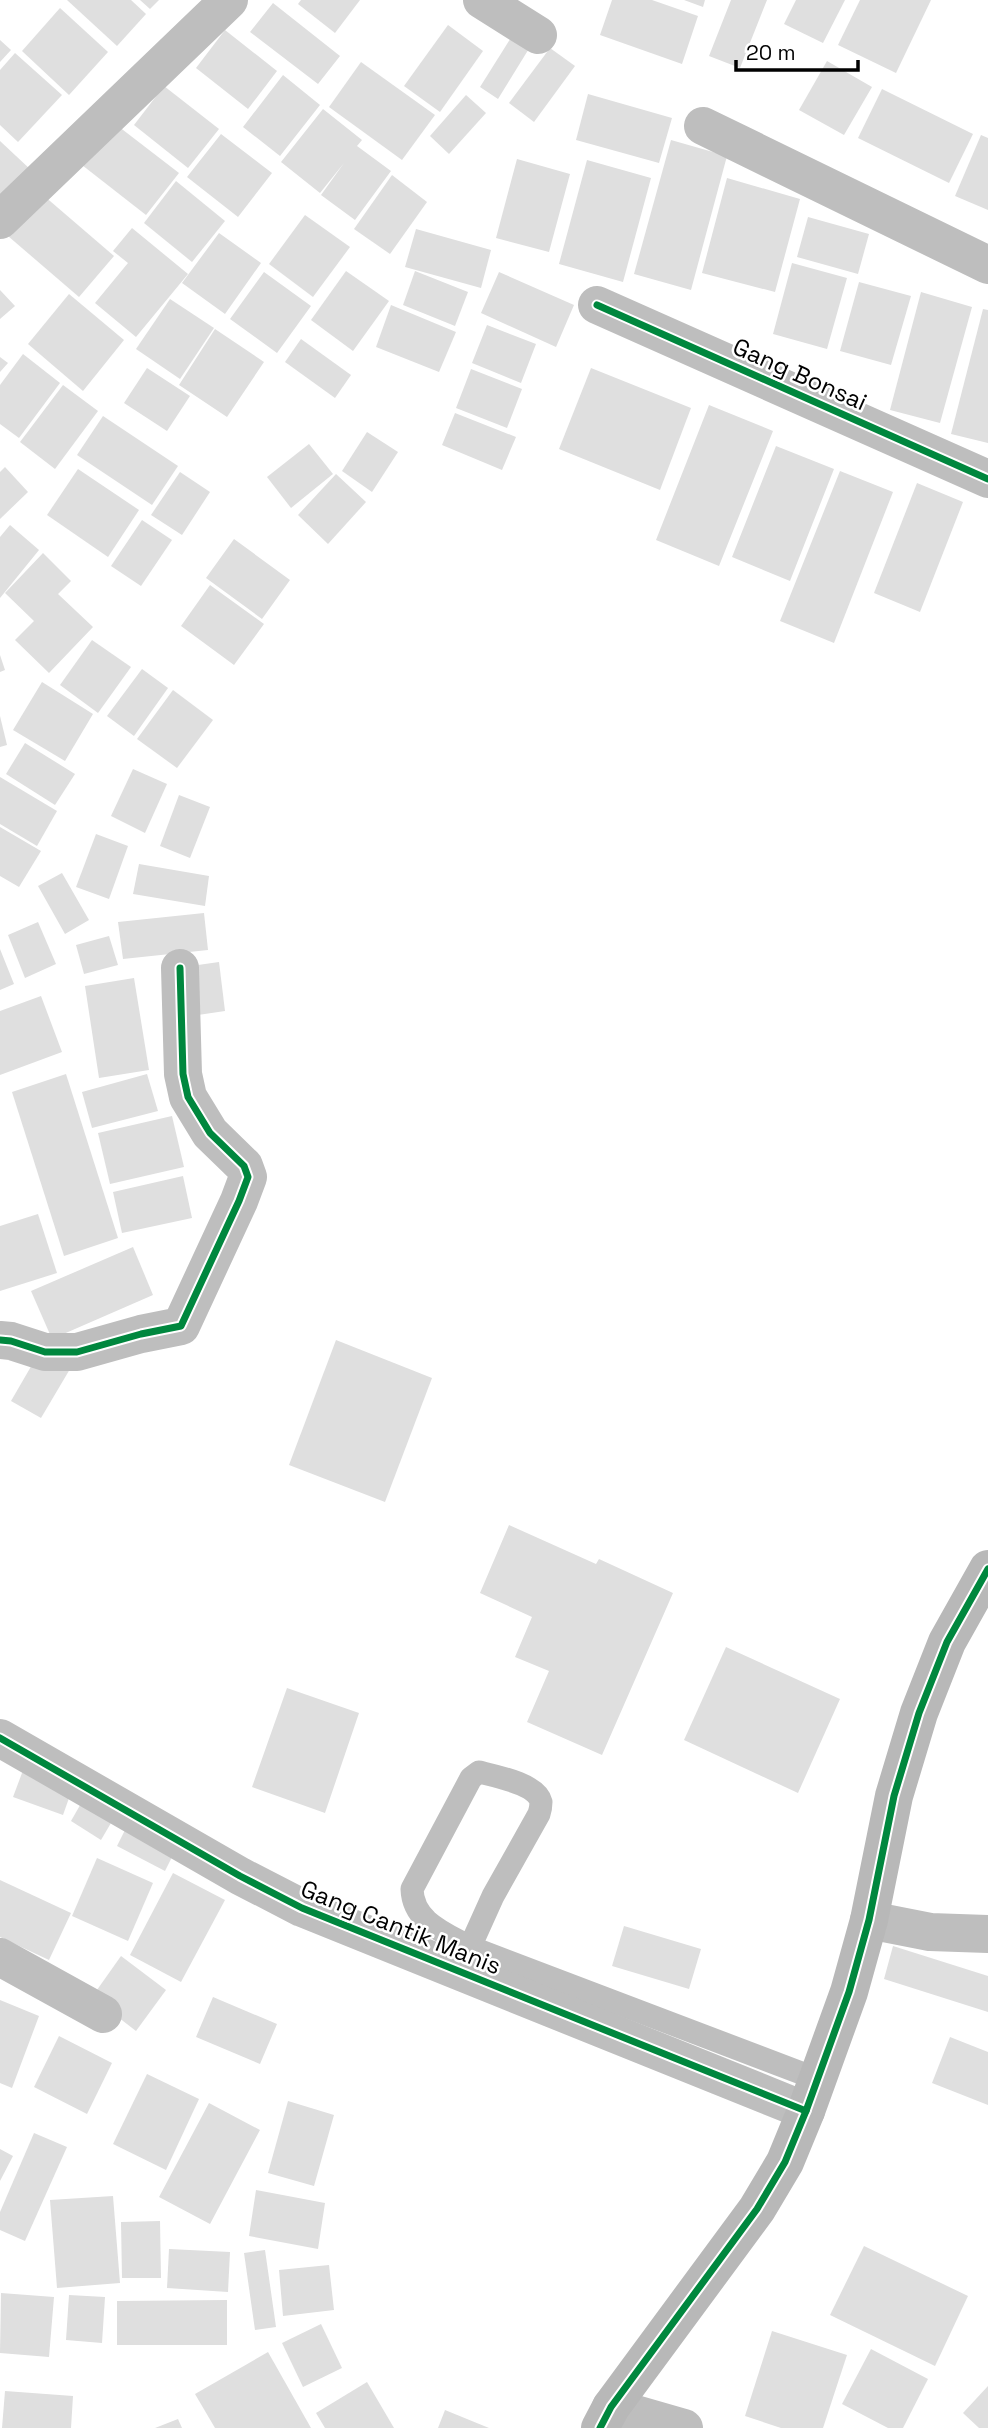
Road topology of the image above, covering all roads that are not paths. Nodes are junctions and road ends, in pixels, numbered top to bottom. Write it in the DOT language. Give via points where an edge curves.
graph roads {
  1 [pos="229,0"];
  2 [pos="482,0"];
  3 [pos="538,35"];
  4 [pos="703,126"];
  5 [pos="0,220"];
  6 [pos="988,265"];
  7 [pos="597,305"];
  8 [pos="988,479"];
  9 [pos="180,968"];
  10 [pos="0,1340"];
  11 [pos="988,1569"];
  12 [pos="0,1738"];
  13 [pos="869,1920"];
  14 [pos="988,1934"];
  15 [pos="470,1947"];
  16 [pos="0,1957"];
  17 [pos="103,2014"];
  18 [pos="812,2095"];
  19 [pos="606,2418"];
  20 [pos="684,2428"];
  1 -- 5 [label="street"];
  2 -- 3 [label="street"];
  4 -- 6 [label="street"];
  7 -- 8 [label="street, Gang Bonsai"];
  9 -- 10 [label="street" via="183,1074 188,1097 210,1133 244,1166 248,1177 181,1326 77,1352 45,1352"];
  11 -- 13 [label="street" via="947,1642 919,1713 894,1796"];
  12 -- 18 [label="street, Gang Cantik Manis" via="302,1908"];
  13 -- 14 [label="street" via="930,1932"];
  13 -- 18 [label="street"];
  15 -- 15 [label="lane" via="426,1922 413,1903 412,1889 471,1778 480,1773 523,1785 536,1792 541,1803 540,1814"];
  15 -- 18 [label="lane"];
  16 -- 17 [label="street"];
  18 -- 19 [label="street" via="785,2162 757,2209"];
  19 -- 20 [label="street"];
}
